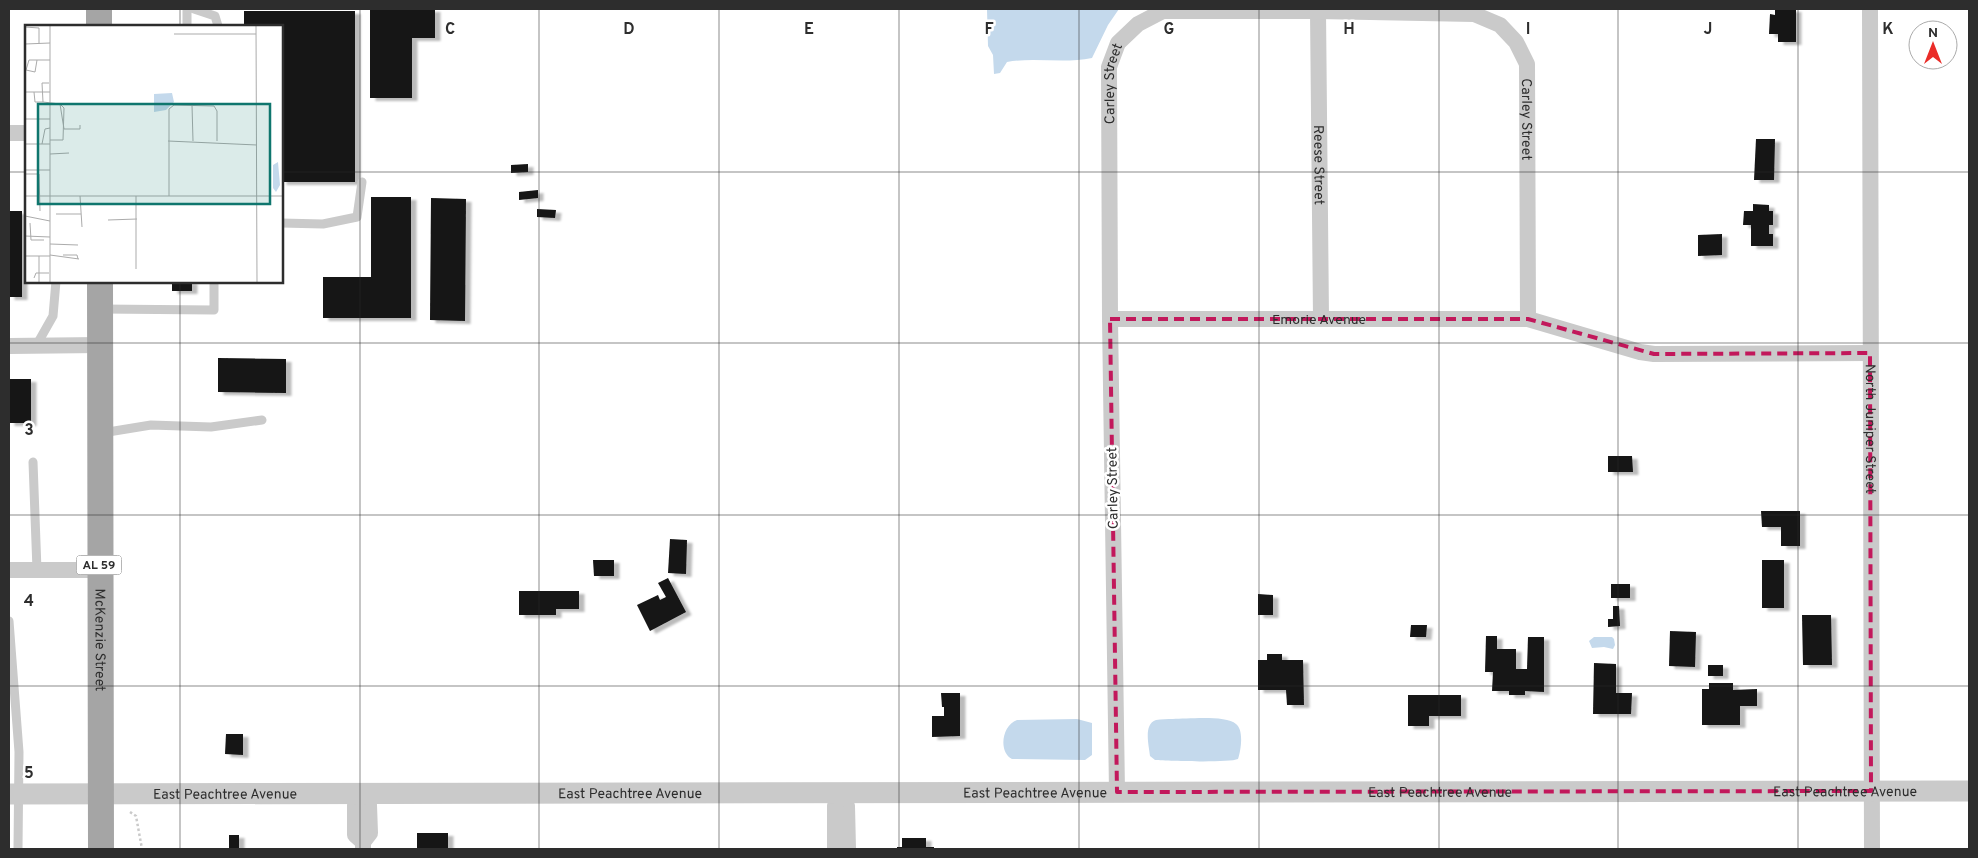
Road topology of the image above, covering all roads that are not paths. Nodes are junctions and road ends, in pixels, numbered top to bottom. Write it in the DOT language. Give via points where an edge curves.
graph roads {
  1 [pos="99,9"];
  2 [pos="186,9"];
  3 [pos="194,9"];
  4 [pos="1870,9"];
  5 [pos="1318,11"];
  6 [pos="99,25"];
  7 [pos="187,25"];
  8 [pos="218,25"];
  9 [pos="9,133"];
  10 [pos="25,133"];
  11 [pos="362,182"];
  12 [pos="282,223"];
  13 [pos="56,282"];
  14 [pos="100,282"];
  15 [pos="214,282"];
  16 [pos="100,309"];
  17 [pos="1110,318"];
  18 [pos="1321,318"];
  19 [pos="1528,319"];
  20 [pos="100,345"];
  21 [pos="9,346"];
  22 [pos="36,346"];
  23 [pos="1870,353"];
  24 [pos="262,420"];
  25 [pos="100,433"];
  26 [pos="33,462"];
  27 [pos="9,570"];
  28 [pos="37,570"];
  29 [pos="99,570"];
  30 [pos="9,621"];
  31 [pos="1969,791"];
  32 [pos="840,792"];
  33 [pos="1117,792"];
  34 [pos="1871,792"];
  35 [pos="14,794"];
  36 [pos="100,794"];
  37 [pos="362,794"];
  38 [pos="363,846"];
  39 [pos="18,849"];
  40 [pos="101,849"];
  41 [pos="835,849"];
  42 [pos="848,849"];
  43 [pos="1872,849"];
  1 -- 6 [label="main road"];
  2 -- 7 [label="lane"];
  3 -- 8 [label="lane" via="215,16"];
  4 -- 23 [label="street, North Juniper Street"];
  5 -- 17 [label="street, Carley Street" via="1162,11 1138,24 1118,43 1109,67"];
  5 -- 18 [label="street, Reese Street"];
  5 -- 19 [label="street, Carley Street" via="1474,14 1500,25 1516,42 1527,64"];
  9 -- 10 [label="street"];
  11 -- 12 [label="lane" via="357,217 323,224"];
  13 -- 22 [label="lane" via="53,316"];
  14 -- 16 [label="main road, McKenzie Street / AL 59"];
  15 -- 16 [label="lane" via="214,310"];
  16 -- 20 [label="main road, McKenzie Street / AL 59"];
  17 -- 18 [label="street, Emorie Avenue"];
  17 -- 33 [label="street, Carley Street"];
  18 -- 19 [label="street, Emorie Avenue"];
  19 -- 23 [label="street, Emorie Avenue" via="1654,354"];
  20 -- 22 [label="street"];
  20 -- 25 [label="main road, McKenzie Street / AL 59"];
  21 -- 22 [label="street"];
  23 -- 34 [label="street, North Juniper Street"];
  24 -- 25 [label="lane" via="211,427 151,425"];
  25 -- 29 [label="main road, McKenzie Street / AL 59"];
  26 -- 28 [label="lane"];
  27 -- 28 [label="street"];
  28 -- 29 [label="street"];
  29 -- 36 [label="main road, McKenzie Street / AL 59"];
  30 -- 35 [label="lane" via="19,752"];
  31 -- 34 [label="street, East Peachtree Avenue"];
  32 -- 33 [label="street, East Peachtree Avenue"];
  32 -- 37 [label="street, East Peachtree Avenue"];
  32 -- 41 [label="street" via="835,806"];
  32 -- 42 [label="street" via="847,806"];
  33 -- 34 [label="street, East Peachtree Avenue"];
  34 -- 43 [label="street, North Juniper Street"];
  35 -- 36 [label="street, East Peachtree Avenue"];
  35 -- 39 [label="lane"];
  36 -- 37 [label="street, East Peachtree Avenue"];
  36 -- 40 [label="main road, McKenzie Street / AL 59"];
  37 -- 38 [label="street" via="355,806 355,835"];
}
